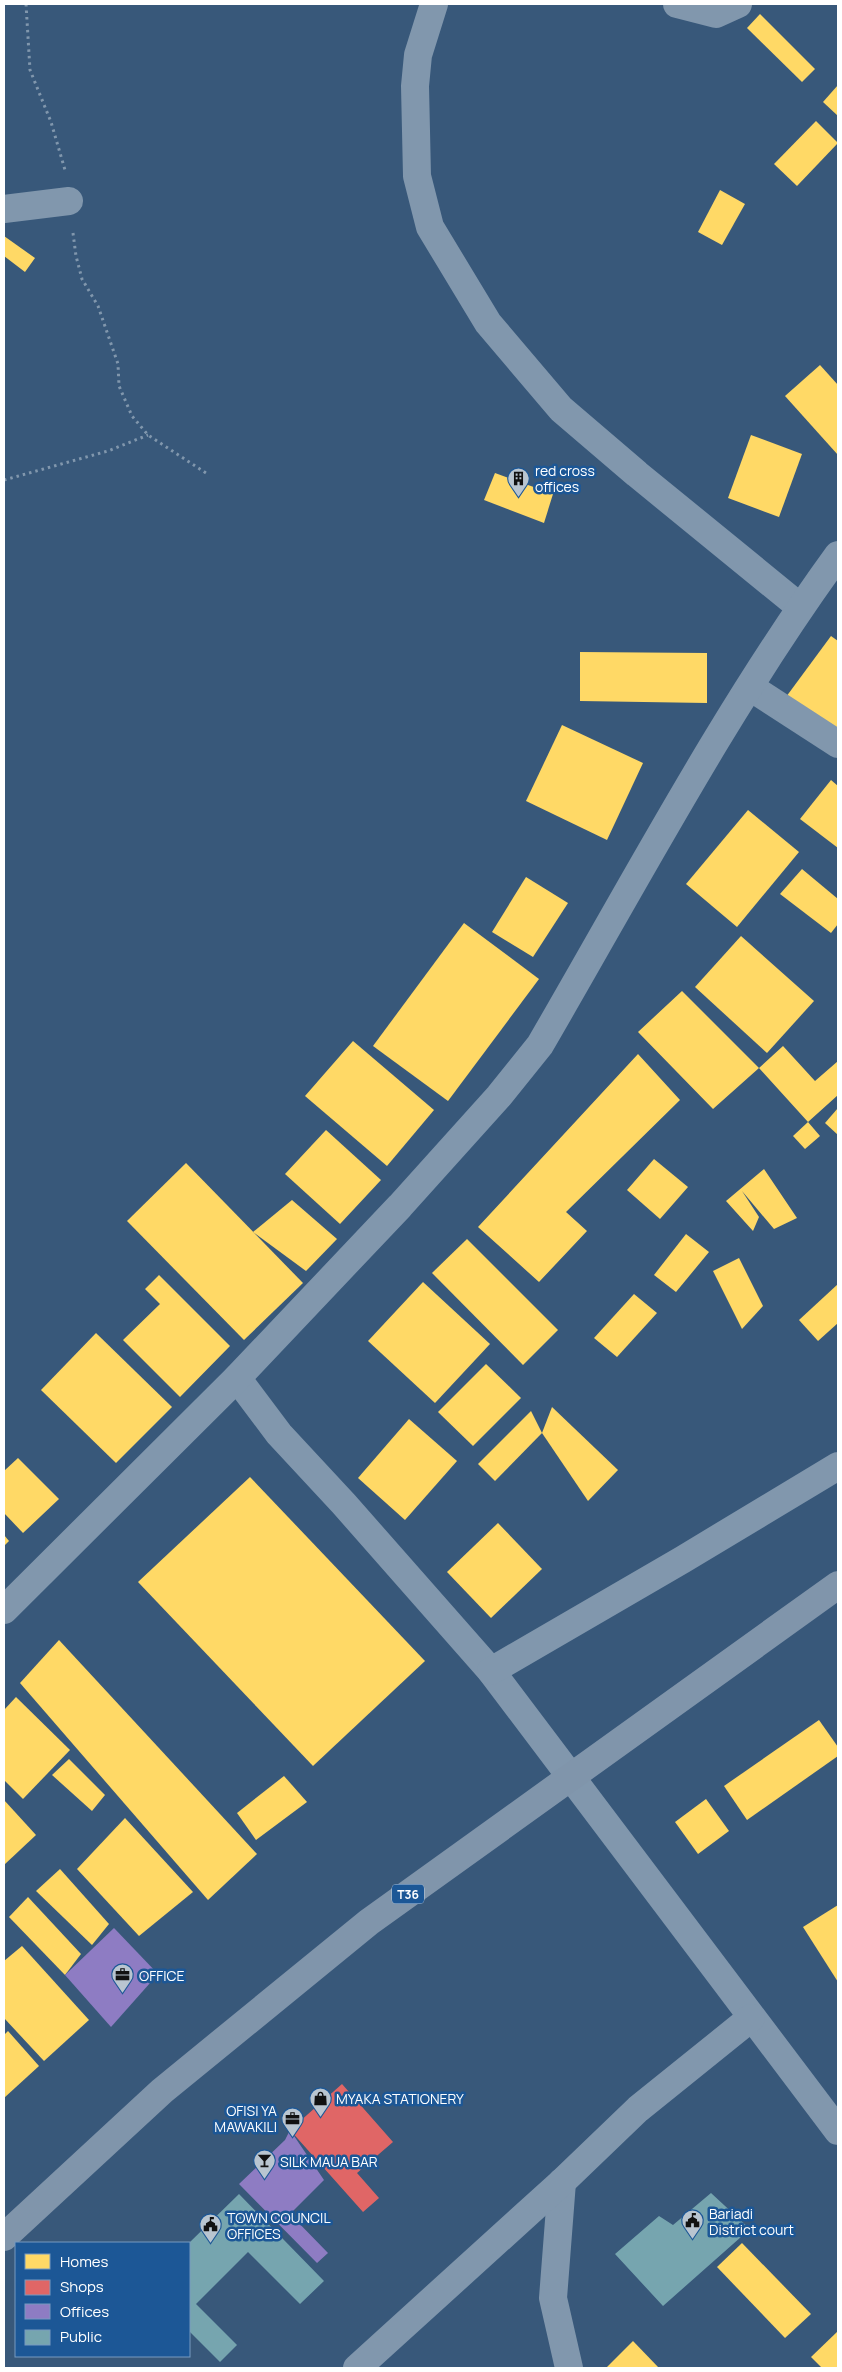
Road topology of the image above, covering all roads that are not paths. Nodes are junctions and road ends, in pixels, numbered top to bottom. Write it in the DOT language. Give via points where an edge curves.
graph roads {
  1 [pos="434,4"];
  2 [pos="677,4"];
  3 [pos="738,4"];
  4 [pos="69,201"];
  5 [pos="4,210"];
  6 [pos="838,555"];
  7 [pos="800,607"];
  8 [pos="750,686"];
  9 [pos="838,744"];
  10 [pos="237,1378"];
  11 [pos="838,1466"];
  12 [pos="838,1584"];
  13 [pos="4,1610"];
  14 [pos="491,1671"];
  15 [pos="572,1778"];
  16 [pos="751,2018"];
  17 [pos="838,2131"];
  18 [pos="562,2182"];
  19 [pos="4,2237"];
  20 [pos="357,2368"];
  21 [pos="569,2368"];
  1 -- 7 [label="street" via="418,55 415,86 417,176 430,227 488,323 561,409"];
  2 -- 3 [label="street" via="716,14"];
  4 -- 5 [label="street"];
  6 -- 7 [label="street"];
  7 -- 8 [label="street"];
  8 -- 9 [label="street"];
  8 -- 10 [label="street" via="540,1044 499,1096 407,1198"];
  10 -- 13 [label="street"];
  10 -- 14 [label="street" via="279,1434"];
  11 -- 14 [label="street"];
  12 -- 15 [label="highway, T36"];
  14 -- 15 [label="street"];
  15 -- 16 [label="street"];
  15 -- 19 [label="highway, T36" via="369,1922 162,2092"];
  16 -- 17 [label="street"];
  16 -- 18 [label="street" via="638,2109"];
  18 -- 20 [label="street"];
  18 -- 21 [label="street" via="553,2298"];
}
